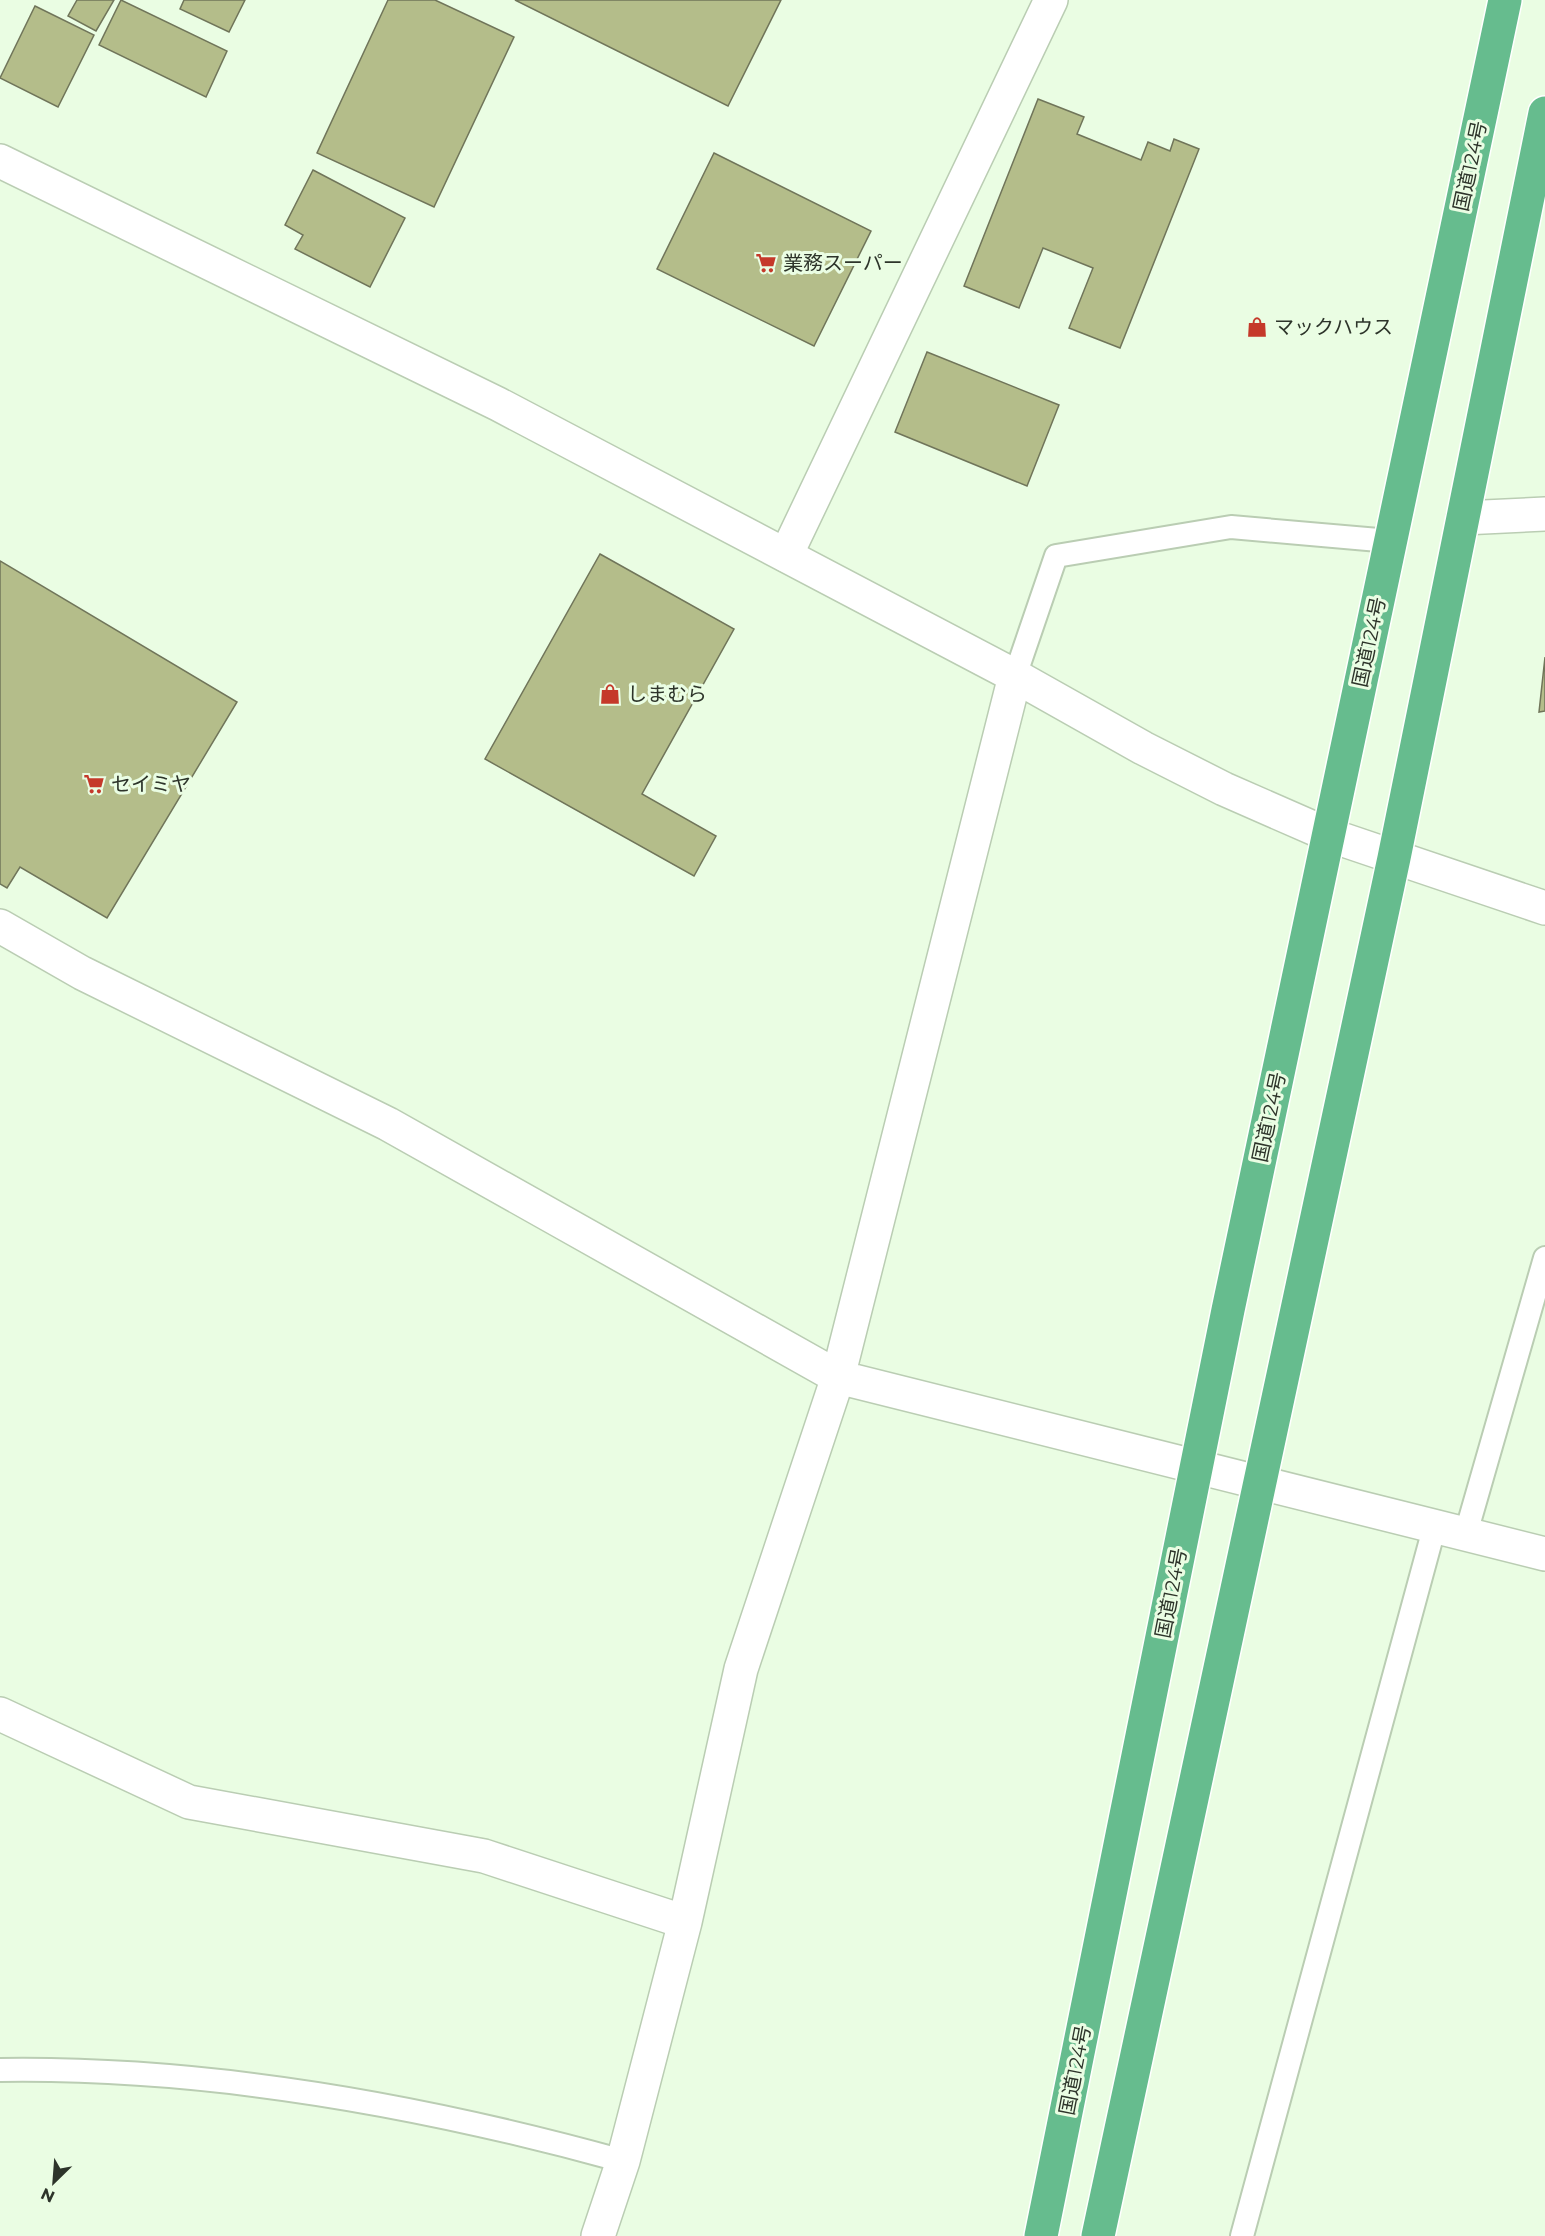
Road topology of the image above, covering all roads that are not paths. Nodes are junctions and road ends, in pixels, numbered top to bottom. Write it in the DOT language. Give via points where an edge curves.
graph roads {
  1 [pos="1051,0"];
  2 [pos="1505,0"];
  3 [pos="1545,113"];
  4 [pos="0,161"];
  5 [pos="1545,514"];
  6 [pos="1463,518"];
  7 [pos="1390,541"];
  8 [pos="786,555"];
  9 [pos="1015,676"];
  10 [pos="1329,835"];
  11 [pos="1394,858"];
  12 [pos="1545,908"];
  13 [pos="0,926"];
  14 [pos="1545,1258"];
  15 [pos="838,1377"];
  16 [pos="1197,1466"];
  17 [pos="1258,1483"];
  18 [pos="1435,1525"];
  19 [pos="1466,1533"];
  20 [pos="1545,1554"];
  21 [pos="0,1714"];
  22 [pos="685,1922"];
  23 [pos="0,2070"];
  24 [pos="623,2161"];
  25 [pos="598,2236"];
  26 [pos="1041,2236"];
  27 [pos="1098,2236"];
  28 [pos="1242,2236"];
  1 -- 8 [label="street"];
  2 -- 7 [label="highway, 国道124号"];
  3 -- 6 [label="highway"];
  4 -- 8 [label="street" via="498,404"];
  5 -- 6 [label="street"];
  6 -- 11 [label="highway"];
  7 -- 9 [label="lane" via="1231,527 1056,556"];
  7 -- 10 [label="highway, 国道124号"];
  8 -- 9 [label="street"];
  9 -- 10 [label="street" via="1153,754"];
  9 -- 15 [label="street"];
  10 -- 11 [label="street"];
  10 -- 16 [label="highway, 国道124号"];
  11 -- 12 [label="street"];
  11 -- 17 [label="highway"];
  13 -- 15 [label="street" via="82,973 388,1124"];
  14 -- 19 [label="lane"];
  15 -- 16 [label="street"];
  15 -- 22 [label="street" via="741,1669"];
  16 -- 17 [label="street"];
  16 -- 26 [label="highway, 国道124号"];
  17 -- 18 [label="street"];
  17 -- 27 [label="highway"];
  18 -- 19 [label="street"];
  18 -- 28 [label="lane"];
  19 -- 20 [label="street"];
  21 -- 22 [label="street" via="189,1802 484,1856"];
  22 -- 24 [label="street"];
  23 -- 24 [label="lane" via="186,2076 381,2104"];
  24 -- 25 [label="street"];
}
